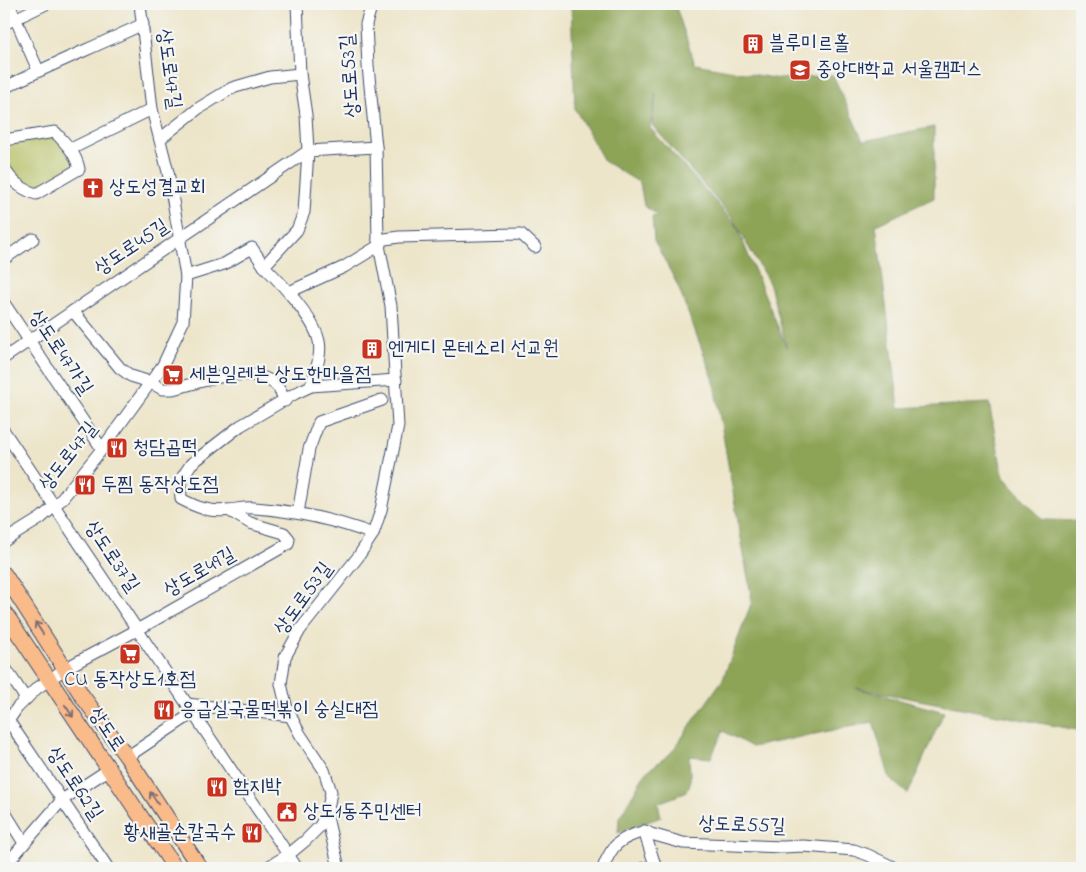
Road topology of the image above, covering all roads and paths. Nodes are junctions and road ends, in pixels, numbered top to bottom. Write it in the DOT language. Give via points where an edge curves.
graph roads {
  1 [pos="9,4"];
  2 [pos="46,4"];
  3 [pos="140,4"];
  4 [pos="297,4"];
  5 [pos="372,4"];
  6 [pos="16,18"];
  7 [pos="4,24"];
  8 [pos="143,24"];
  9 [pos="38,70"];
  10 [pos="300,74"];
  11 [pos="4,88"];
  12 [pos="152,109"];
  13 [pos="160,139"];
  14 [pos="4,140"];
  15 [pos="376,147"];
  16 [pos="71,149"];
  17 [pos="308,151"];
  18 [pos="4,167"];
  19 [pos="180,237"];
  20 [pos="33,239"];
  21 [pos="379,242"];
  22 [pos="535,247"];
  23 [pos="6,253"];
  24 [pos="264,266"];
  25 [pos="186,276"];
  26 [pos="289,292"];
  27 [pos="4,303"];
  28 [pos="73,310"];
  29 [pos="29,342"];
  30 [pos="4,358"];
  31 [pos="396,380"];
  32 [pos="150,382"];
  33 [pos="311,386"];
  34 [pos="382,400"];
  35 [pos="285,401"];
  36 [pos="4,431"];
  37 [pos="102,449"];
  38 [pos="54,506"];
  39 [pos="228,510"];
  40 [pos="298,513"];
  41 [pos="373,534"];
  42 [pos="4,541"];
  43 [pos="4,574"];
  44 [pos="4,612"];
  45 [pos="137,630"];
  46 [pos="4,666"];
  47 [pos="66,668"];
  48 [pos="48,680"];
  49 [pos="26,699"];
  50 [pos="190,709"];
  51 [pos="291,716"];
  52 [pos="6,724"];
  53 [pos="127,758"];
  54 [pos="108,770"];
  55 [pos="62,800"];
  56 [pos="4,811"];
  57 [pos="326,813"];
  58 [pos="644,831"];
  59 [pos="24,843"];
  60 [pos="288,855"];
  61 [pos="4,867"];
  62 [pos="108,868"];
  63 [pos="175,868"];
  64 [pos="200,868"];
  65 [pos="266,868"];
  66 [pos="297,868"];
  67 [pos="339,868"];
  68 [pos="603,868"];
  69 [pos="642,868"];
  70 [pos="647,868"];
  71 [pos="656,868"];
  72 [pos="895,868"];
  1 -- 6 [label="street"];
  2 -- 6 [label="street"];
  3 -- 8 [label="street, 상도로47길"];
  4 -- 10 [label="street"];
  5 -- 15 [label="street, 상도로53길" via="366,24"];
  6 -- 7 [label="street"];
  6 -- 9 [label="street"];
  8 -- 9 [label="street"];
  8 -- 12 [label="street, 상도로47길"];
  9 -- 11 [label="street"];
  10 -- 13 [label="street, 상도로47길" via="270,77 232,88 199,108"];
  10 -- 17 [label="street"];
  12 -- 13 [label="street, 상도로47길"];
  12 -- 16 [label="street"];
  13 -- 19 [label="street, 상도로47길"];
  14 -- 16 [label="street" via="55,132"];
  15 -- 17 [label="street"];
  15 -- 21 [label="street, 상도로53길"];
  16 -- 18 [label="street" via="79,169 36,194 25,190 8,176"];
  17 -- 19 [label="street, 상도로45길"];
  17 -- 24 [label="street" via="304,212 297,230"];
  19 -- 25 [label="street, 상도로47길"];
  19 -- 28 [label="street, 상도로45길"];
  20 -- 23 [label="street"];
  21 -- 22 [label="street" via="399,237 521,234"];
  21 -- 26 [label="street" via="344,267"];
  21 -- 31 [label="street, 상도로53길" via="391,306"];
  24 -- 25 [label="street" via="252,248 224,264"];
  24 -- 26 [label="street"];
  25 -- 32 [label="street, 상도로47길" via="183,322 163,365"];
  26 -- 33 [label="street" via="319,340 319,361"];
  27 -- 29 [label="street, 상도로47가길"];
  28 -- 29 [label="street, 상도로45길"];
  28 -- 32 [label="street" via="120,368 131,376"];
  29 -- 30 [label="street, 상도로45길"];
  29 -- 37 [label="street, 상도로47가길"];
  31 -- 33 [label="street"];
  31 -- 41 [label="street, 상도로53길" via="398,426"];
  32 -- 35 [label="street" via="162,389 173,389 248,373 277,385"];
  32 -- 37 [label="street, 상도로47길"];
  33 -- 35 [label="street"];
  34 -- 40 [label="street" via="319,422 309,449"];
  35 -- 39 [label="street" via="240,426 191,464 180,481 181,499 198,508"];
  36 -- 38 [label="street, 상도로37길"];
  37 -- 38 [label="street, 상도로47길"];
  38 -- 42 [label="street, 상도로47길"];
  38 -- 45 [label="street, 상도로37길"];
  39 -- 40 [label="street" via="240,507"];
  39 -- 45 [label="street, 상도로49길" via="250,523 284,532 289,539 288,544"];
  40 -- 41 [label="street" via="341,522"];
  41 -- 51 [label="street, 상도로53길" via="300,630 285,657 281,684"];
  47 -- 43 [label="main road, 상도로, one-way"];
  44 -- 48 [label="main road, 상도로"];
  45 -- 47 [label="street, 상도로49길"];
  45 -- 50 [label="street, 상도로37길"];
  46 -- 49 [label="street"];
  47 -- 48 [label="street, 상도로49길"];
  47 -- 53 [label="main road, 상도로"];
  48 -- 49 [label="street, 상도로49길"];
  48 -- 54 [label="main road, 상도로, one-way"];
  49 -- 52 [label="street, 상도로49길"];
  50 -- 51 [label="street"];
  50 -- 53 [label="street, 상도로"];
  50 -- 60 [label="street, 상도로37길"];
  51 -- 57 [label="street, 상도로53길" via="328,780 331,792"];
  52 -- 55 [label="street, 상도로62길"];
  64 -- 53 [label="main road, 상도로, one-way"];
  54 -- 55 [label="street"];
  54 -- 63 [label="main road, 상도로"];
  55 -- 59 [label="street"];
  55 -- 62 [label="street, 상도로62길"];
  56 -- 59 [label="street"];
  57 -- 60 [label="street, 상도로53길" via="320,826"];
  57 -- 67 [label="street"];
  58 -- 68 [label="street" via="619,842"];
  58 -- 71 [label="street"];
  58 -- 72 [label="street, 상도로55길" via="683,843 854,850"];
  59 -- 61 [label="street"];
  60 -- 65 [label="street, 상도로53길"];
  60 -- 66 [label="street, 상도로37길"];
  69 -- 70 [label="street"];
}
